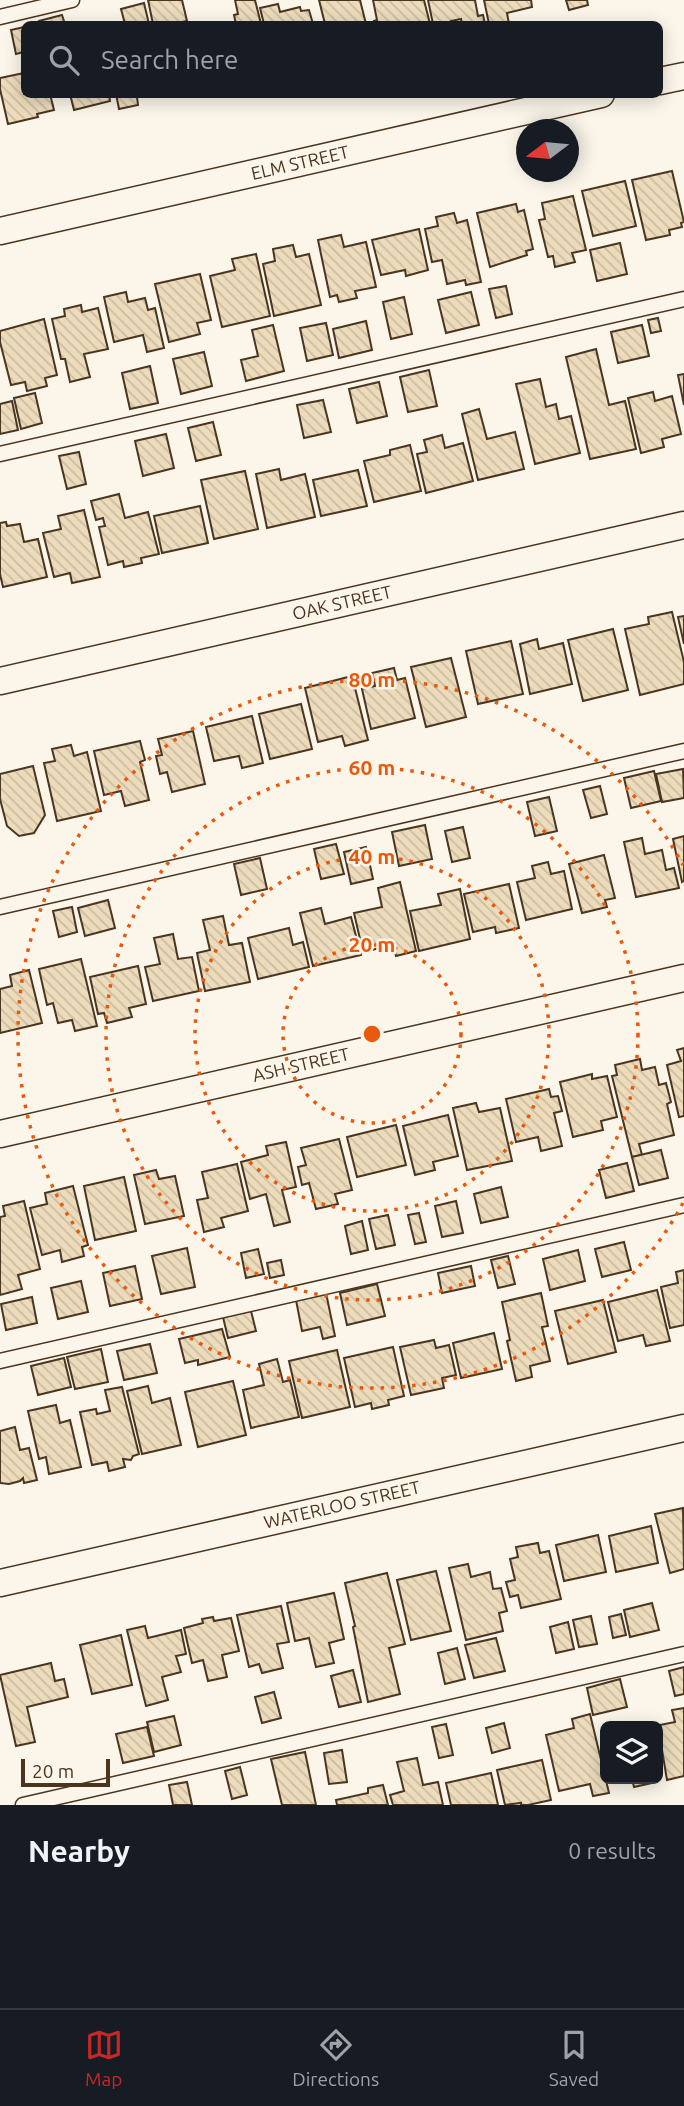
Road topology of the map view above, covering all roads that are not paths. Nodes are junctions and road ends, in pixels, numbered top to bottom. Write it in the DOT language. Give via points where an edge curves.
graph roads {
  1 [pos="72,0"];
  2 [pos="0,17"];
  3 [pos="684,76"];
  4 [pos="663,80"];
  5 [pos="583,98"];
  6 [pos="0,231"];
  7 [pos="684,299"];
  8 [pos="0,454"];
  9 [pos="684,525"];
  10 [pos="0,681"];
  11 [pos="684,751"];
  12 [pos="0,907"];
  13 [pos="684,978"];
  14 [pos="0,1134"];
  15 [pos="684,1205"];
  16 [pos="0,1361"];
  17 [pos="684,1428"];
  18 [pos="0,1583"];
  19 [pos="684,1654"];
  20 [pos="23,1805"];
  1 -- 2 [label="lane"];
  3 -- 4 [label="street"];
  5 -- 6 [label="street, ELM STREET"];
  7 -- 8 [label="lane"];
  9 -- 10 [label="street, OAK STREET"];
  11 -- 12 [label="lane"];
  13 -- 14 [label="street, ASH STREET"];
  15 -- 16 [label="lane"];
  17 -- 18 [label="street, WATERLOO STREET"];
  19 -- 20 [label="lane"];
}
